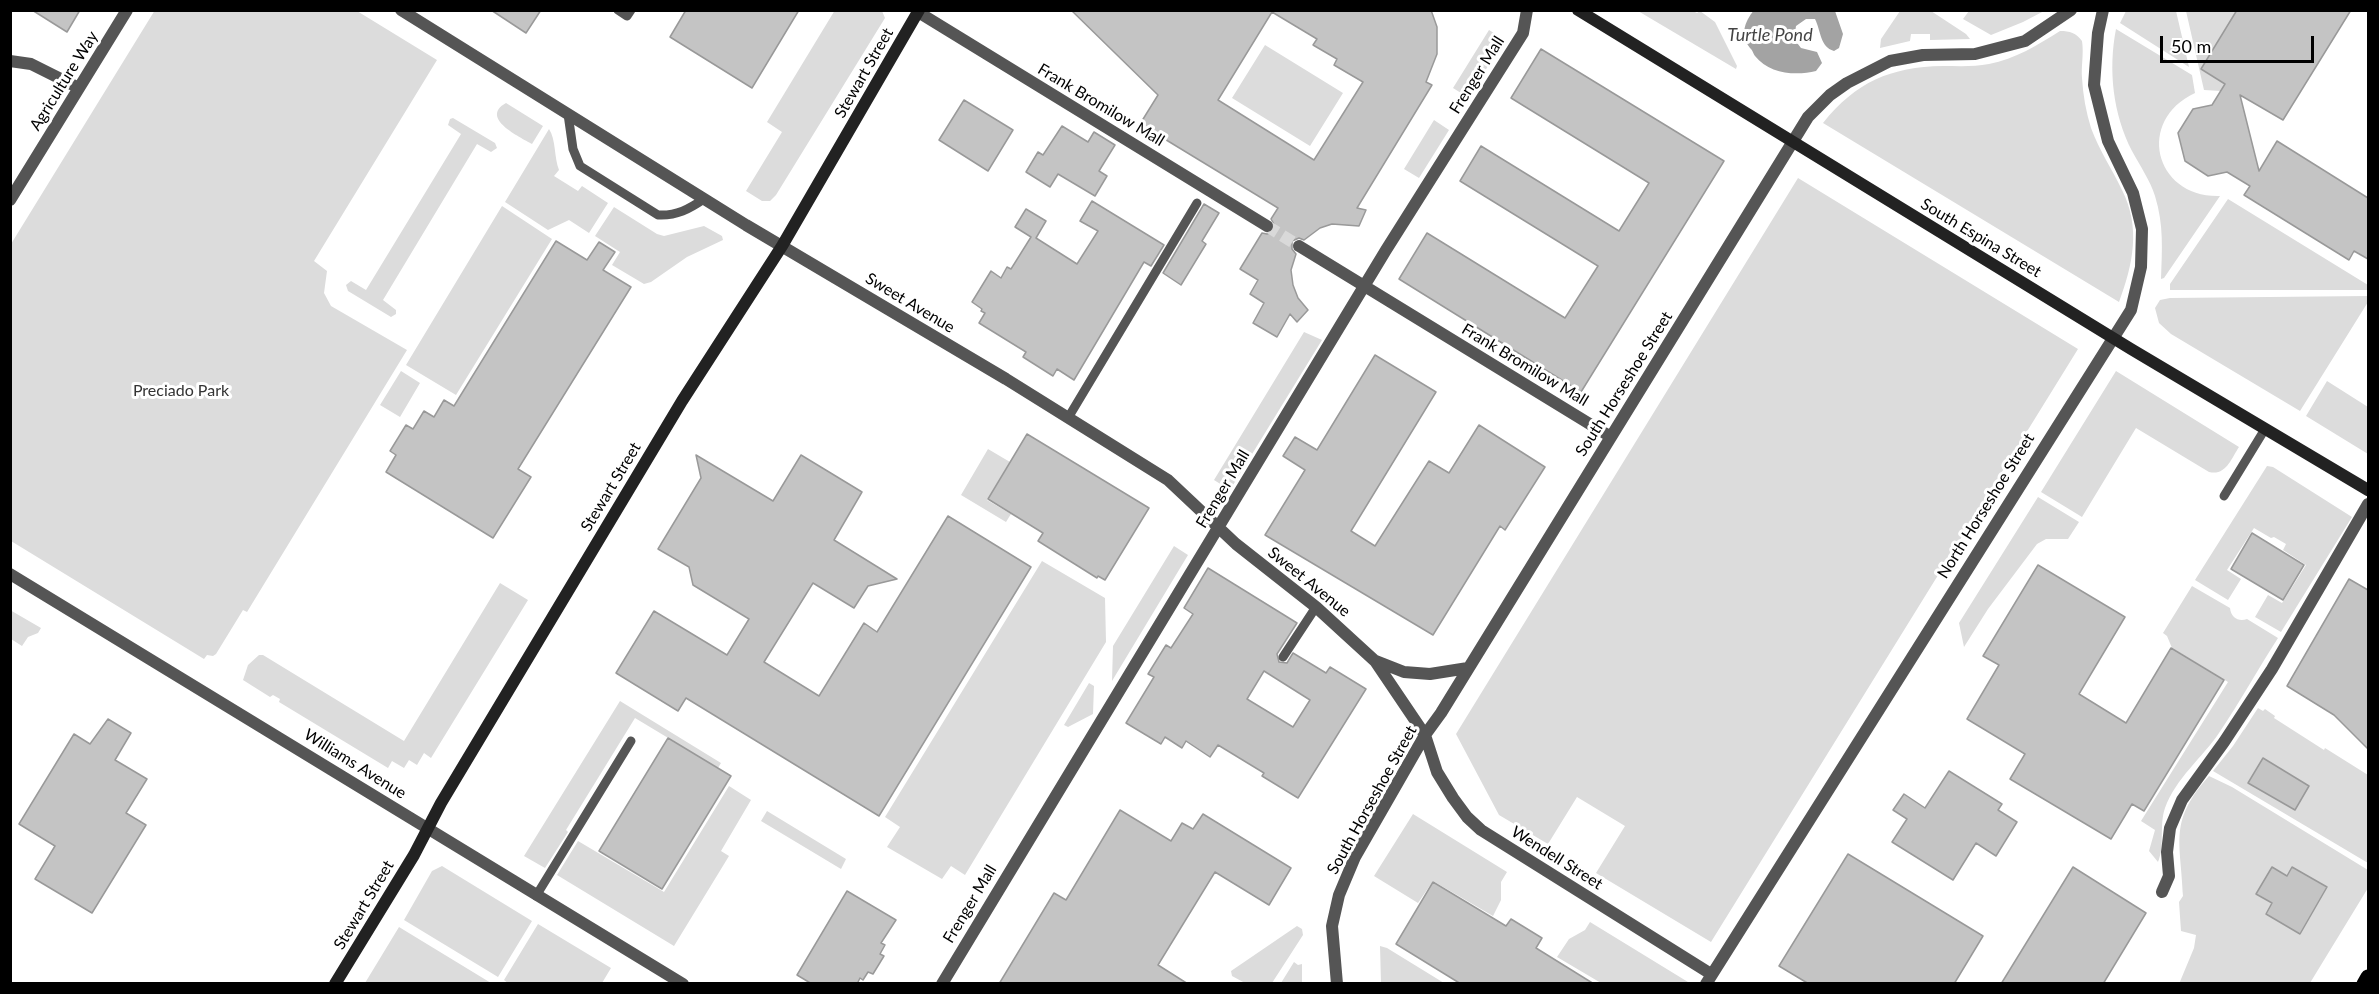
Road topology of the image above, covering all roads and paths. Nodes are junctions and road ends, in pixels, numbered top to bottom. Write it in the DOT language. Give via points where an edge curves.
graph roads {
  1 [pos="127,10"];
  2 [pos="401,10"];
  3 [pos="618,10"];
  4 [pos="631,10"];
  5 [pos="1527,10"];
  6 [pos="1578,10"];
  7 [pos="2071,10"];
  8 [pos="2103,10"];
  9 [pos="918,11"];
  10 [pos="10,61"];
  11 [pos="79,88"];
  12 [pos="568,114"];
  13 [pos="1792,142"];
  14 [pos="704,199"];
  15 [pos="10,200"];
  16 [pos="1197,203"];
  17 [pos="1267,226"];
  18 [pos="782,246"];
  19 [pos="1299,246"];
  20 [pos="1365,286"];
  21 [pos="2112,338"];
  22 [pos="1068,418"];
  23 [pos="2265,429"];
  24 [pos="1611,437"];
  25 [pos="2368,490"];
  26 [pos="2224,496"];
  27 [pos="2368,504"];
  28 [pos="1218,529"];
  29 [pos="10,574"];
  30 [pos="1316,607"];
  31 [pos="1283,657"];
  32 [pos="1375,661"];
  33 [pos="1468,668"];
  34 [pos="1425,735"];
  35 [pos="631,741"];
  36 [pos="428,828"];
  37 [pos="2162,892"];
  38 [pos="536,896"];
  39 [pos="2368,977"];
  40 [pos="1709,979"];
  41 [pos="335,984"];
  42 [pos="683,984"];
  43 [pos="942,984"];
  44 [pos="1337,984"];
  45 [pos="2364,984"];
  1 -- 11 [label="street, Agriculture Way"];
  2 -- 12 [label="street, Sweet Avenue"];
  3 -- 4 [label="lane" via="627,16"];
  5 -- 20 [label="street, Frenger Mall" via="1523,33"];
  6 -- 13 [label="street, South Espina Street"];
  7 -- 13 [label="street, South Horseshoe Street" via="2025,41 1975,54 1923,55 1890,61 1830,95 1808,117"];
  8 -- 21 [label="street, North Horseshoe Street" via="2094,85 2108,141 2133,193 2142,229 2141,267 2131,310"];
  9 -- 17 [label="street, Frank Bromilow Mall"];
  9 -- 18 [label="street, Stewart Street"];
  10 -- 11 [label="street" via="31,64"];
  11 -- 15 [label="street, Agriculture Way"];
  12 -- 14 [label="street, Sweet Avenue"];
  12 -- 14 [label="lane" via="580,166 658,215 672,216"];
  13 -- 21 [label="street, South Espina Street"];
  13 -- 24 [label="street, South Horseshoe Street"];
  14 -- 18 [label="street, Sweet Avenue"];
  16 -- 22 [label="lane"];
  18 -- 22 [label="street, Sweet Avenue"];
  18 -- 36 [label="street, Stewart Street" via="682,401"];
  19 -- 20 [label="street, Frank Bromilow Mall"];
  20 -- 24 [label="street, Frank Bromilow Mall"];
  20 -- 28 [label="street, Frenger Mall"];
  21 -- 23 [label="street, South Espina Street"];
  21 -- 40 [label="street, North Horseshoe Street"];
  22 -- 28 [label="street, Sweet Avenue" via="1168,480"];
  23 -- 25 [label="street, South Espina Street"];
  23 -- 26 [label="lane"];
  24 -- 33 [label="street, South Horseshoe Street"];
  27 -- 37 [label="street" via="2272,669 2182,800 2170,828 2169,876"];
  28 -- 30 [label="street, Sweet Avenue"];
  28 -- 43 [label="street, Frenger Mall"];
  29 -- 36 [label="street, Williams Avenue"];
  30 -- 31 [label="lane"];
  30 -- 32 [label="street, Sweet Avenue"];
  32 -- 33 [label="street, Sweet Avenue" via="1404,672 1430,674"];
  32 -- 34 [label="street, Sweet Avenue"];
  33 -- 34 [label="street, South Horseshoe Street"];
  34 -- 40 [label="street, Wendell Street" via="1437,772 1467,817 1481,830"];
  34 -- 44 [label="street, South Horseshoe Street" via="1355,857 1339,895 1332,926"];
  35 -- 38 [label="lane"];
  36 -- 38 [label="street, Williams Avenue"];
  36 -- 41 [label="street, Stewart Street"];
  38 -- 42 [label="street, Williams Avenue"];
  39 -- 45 [label="main road"];
}
